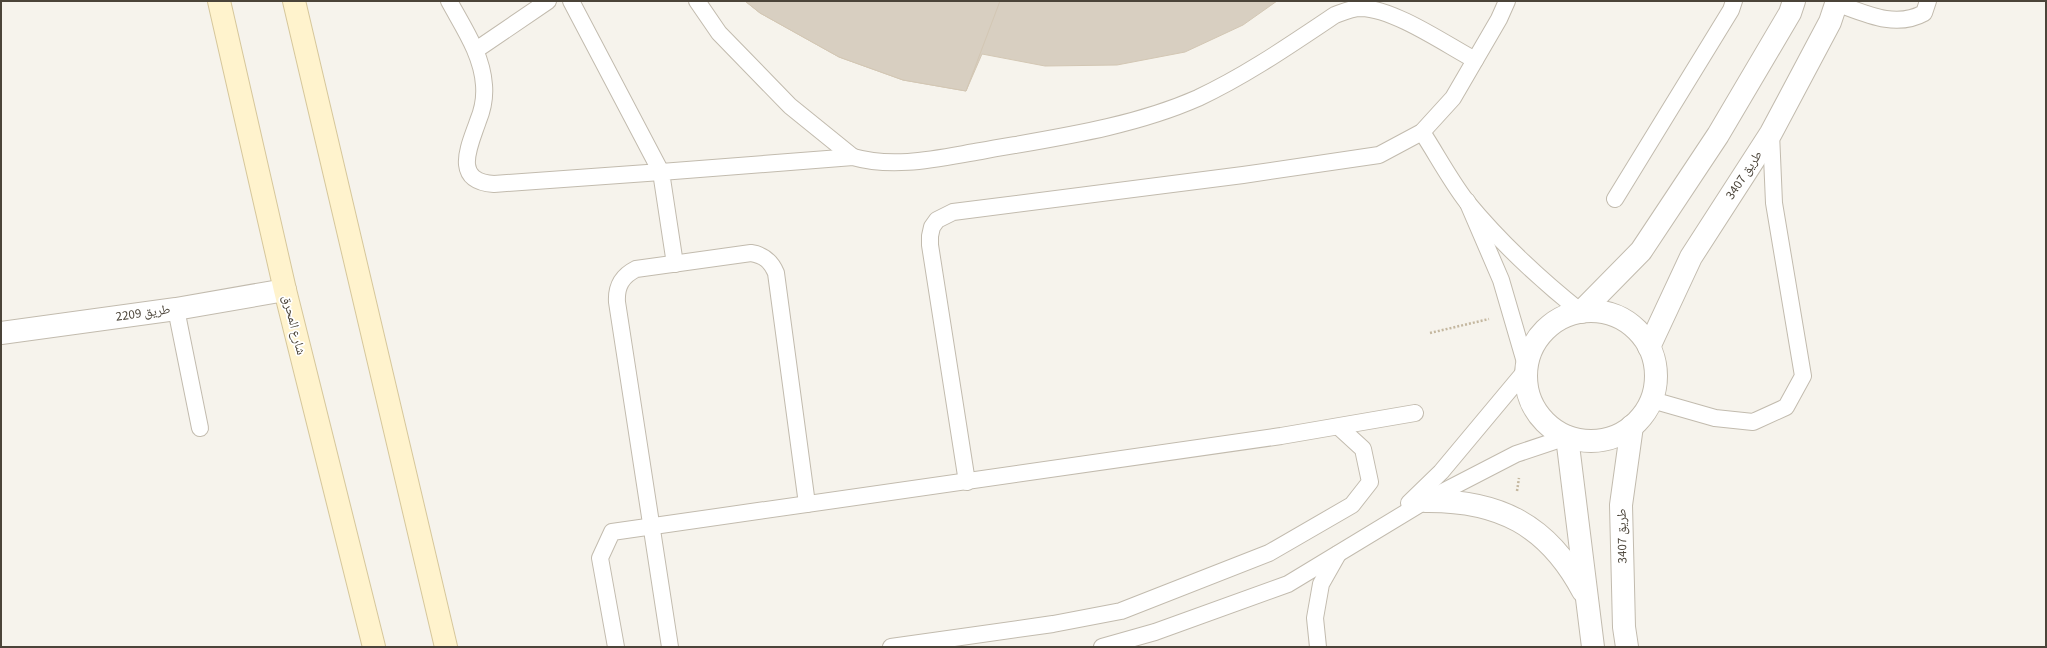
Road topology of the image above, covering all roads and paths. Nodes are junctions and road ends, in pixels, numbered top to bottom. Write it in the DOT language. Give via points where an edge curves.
graph roads {
  1 [pos="220,1"];
  2 [pos="294,1"];
  3 [pos="449,1"];
  4 [pos="548,1"];
  5 [pos="572,1"];
  6 [pos="697,1"];
  7 [pos="1507,1"];
  8 [pos="1734,1"];
  9 [pos="1794,1"];
  10 [pos="1928,1"];
  11 [pos="1837,2"];
  12 [pos="476,50"];
  13 [pos="1475,60"];
  14 [pos="1422,132"];
  15 [pos="1771,134"];
  16 [pos="853,158"];
  17 [pos="661,172"];
  18 [pos="1615,199"];
  19 [pos="1467,201"];
  20 [pos="680,264"];
  21 [pos="285,290"];
  22 [pos="176,309"];
  23 [pos="1581,312"];
  24 [pos="1,333"];
  25 [pos="1650,347"];
  26 [pos="1527,369"];
  27 [pos="1652,400"];
  28 [pos="1415,413"];
  29 [pos="1632,426"];
  30 [pos="1339,427"];
  31 [pos="200,428"];
  32 [pos="1567,437"];
  33 [pos="967,482"];
  34 [pos="1425,501"];
  35 [pos="807,504"];
  36 [pos="1390,521"];
  37 [pos="652,526"];
  38 [pos="1339,552"];
  39 [pos="1586,596"];
  40 [pos="374,647"];
  41 [pos="446,647"];
  42 [pos="616,647"];
  43 [pos="670,647"];
  44 [pos="892,647"];
  45 [pos="1102,647"];
  46 [pos="1318,647"];
  47 [pos="1593,647"];
  48 [pos="1627,647"];
  1 -- 21 [label="main road, شارع المحرق"];
  2 -- 41 [label="main road"];
  3 -- 12 [label="lane"];
  4 -- 12 [label="lane"];
  5 -- 17 [label="lane"];
  6 -- 16 [label="lane" via="719,33 785,100"];
  7 -- 13 [label="lane"];
  8 -- 18 [label="lane" via="1731,10"];
  9 -- 23 [label="street" via="1790,13 1718,135 1641,251"];
  10 -- 11 [label="lane" via="1924,13 1913,19 1900,21 1872,16"];
  11 -- 15 [label="street, طريق 3407" via="1830,22"];
  12 -- 17 [label="lane" via="482,67 484,103 466,160 474,177 482,183"];
  13 -- 14 [label="lane" via="1453,98"];
  13 -- 16 [label="lane" via="1422,30 1386,14 1360,8 1347,10 1334,15 1227,84 1164,111 1062,137 910,163"];
  14 -- 19 [label="lane"];
  14 -- 33 [label="lane" via="1379,154 1220,178 1007,204 944,215 937,220 930,236"];
  15 -- 25 [label="street, طريق 3407" via="1691,257"];
  15 -- 27 [label="lane" via="1774,203 1803,376 1786,407 1753,422 1715,418"];
  16 -- 17 [label="lane"];
  17 -- 20 [label="lane"];
  19 -- 23 [label="lane" via="1521,260"];
  19 -- 26 [label="lane" via="1501,280"];
  20 -- 35 [label="lane" via="751,253 760,254 773,265"];
  20 -- 37 [label="lane" via="636,269 622,279 617,294"];
  21 -- 22 [label="street, طريق 2209"];
  21 -- 40 [label="main road, شارع المحرق"];
  22 -- 24 [label="street, طريق 2209"];
  22 -- 31 [label="lane"];
  23 -- 25 [label="street" via="1602,312 1621,319 1637,331"];
  23 -- 26 [label="street" via="1565,317 1550,326 1533,348"];
  25 -- 27 [label="street" via="1656,366"];
  26 -- 32 [label="street" via="1527,386 1531,402 1540,417"];
  26 -- 36 [label="lane" via="1441,472"];
  27 -- 29 [label="street" via="1644,414"];
  28 -- 30 [label="lane"];
  29 -- 32 [label="street" via="1621,434 1594,441"];
  29 -- 48 [label="street, طريق 3407" via="1621,505 1624,627"];
  30 -- 33 [label="lane"];
  30 -- 44 [label="lane" via="1363,449 1370,482 1352,505 1269,553 1121,611 1053,624"];
  32 -- 34 [label="lane" via="1516,454"];
  32 -- 39 [label="street"];
  33 -- 35 [label="lane"];
  34 -- 36 [label="lane"];
  34 -- 39 [label="street" via="1453,500 1481,505 1508,515 1533,530 1555,549 1572,571"];
  35 -- 37 [label="lane"];
  36 -- 38 [label="lane"];
  37 -- 42 [label="lane" via="612,532 600,558"];
  37 -- 43 [label="lane"];
  38 -- 45 [label="lane" via="1288,584 1155,632"];
  38 -- 46 [label="lane" via="1321,584 1315,618"];
  39 -- 47 [label="street"];
}
